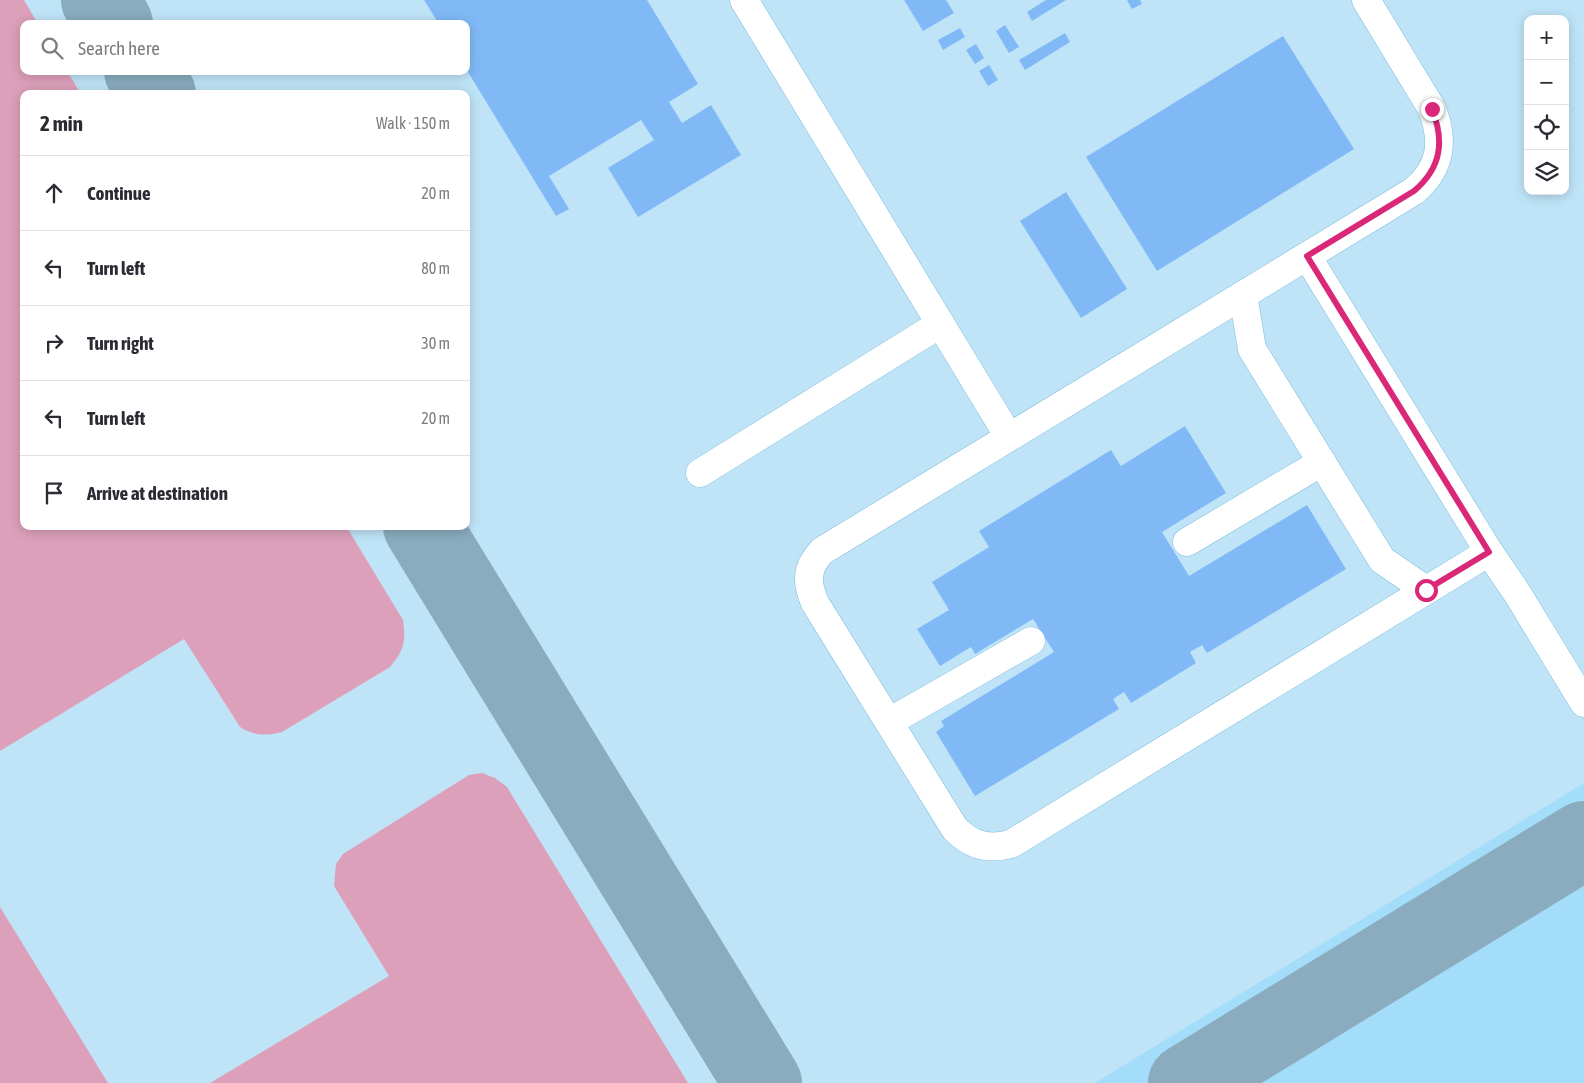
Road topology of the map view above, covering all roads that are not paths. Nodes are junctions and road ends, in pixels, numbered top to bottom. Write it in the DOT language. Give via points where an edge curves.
graph roads {
  1 [pos="744,0"];
  2 [pos="1366,0"];
  3 [pos="1307,256"];
  4 [pos="1243,295"];
  5 [pos="940,324"];
  6 [pos="1009,437"];
  7 [pos="1322,462"];
  8 [pos="700,473"];
  9 [pos="1187,542"];
  10 [pos="1489,552"];
  11 [pos="1426,590"];
  12 [pos="1031,642"];
  13 [pos="1584,703"];
  14 [pos="889,722"];
  1 -- 5 [label="lane"];
  2 -- 3 [label="lane" via="1432,109 1439,135 1436,164 1428,179 1414,191"];
  3 -- 4 [label="lane"];
  3 -- 10 [label="lane"];
  4 -- 6 [label="lane"];
  4 -- 7 [label="lane" via="1252,349"];
  5 -- 6 [label="lane"];
  5 -- 8 [label="lane"];
  6 -- 14 [label="lane" via="822,551 811,565 808,580 815,603"];
  7 -- 9 [label="lane"];
  7 -- 11 [label="lane" via="1382,560"];
  10 -- 11 [label="lane"];
  10 -- 13 [label="lane"];
  11 -- 14 [label="lane" via="1012,844 996,848 980,846 965,839 955,829"];
  12 -- 14 [label="lane"];
}
